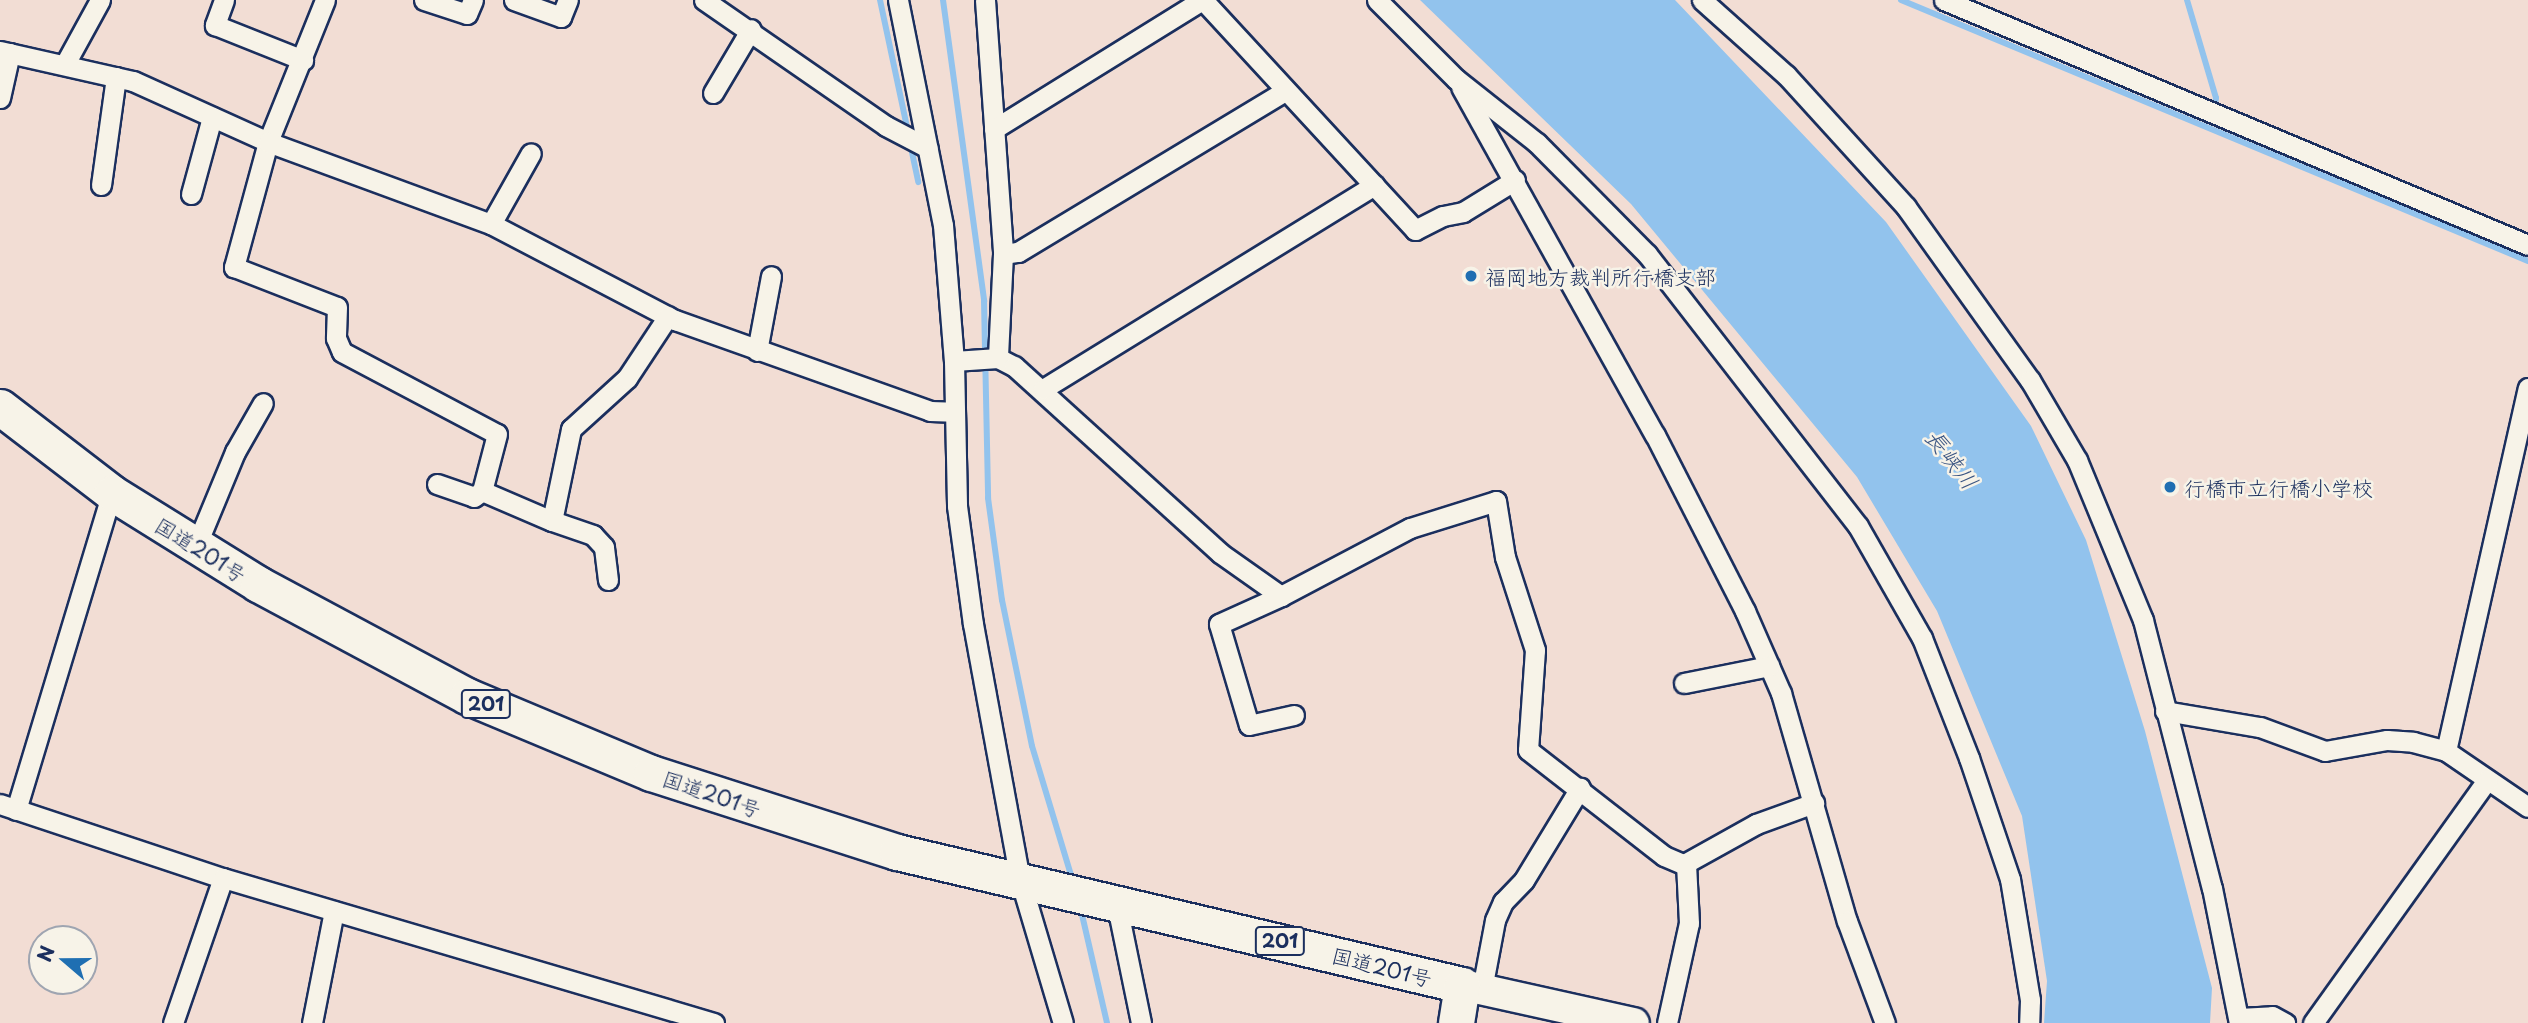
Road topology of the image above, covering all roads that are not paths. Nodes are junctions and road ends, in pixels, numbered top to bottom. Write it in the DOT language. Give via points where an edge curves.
graph roads {
  1 [pos="100,0"];
  2 [pos="224,0"];
  3 [pos="325,0"];
  4 [pos="424,0"];
  5 [pos="473,0"];
  6 [pos="514,0"];
  7 [pos="568,0"];
  8 [pos="704,0"];
  9 [pos="898,0"];
  10 [pos="985,0"];
  11 [pos="1202,0"];
  12 [pos="1377,0"];
  13 [pos="1702,0"];
  14 [pos="1944,0"];
  15 [pos="751,29"];
  16 [pos="5,52"];
  17 [pos="303,60"];
  18 [pos="65,64"];
  19 [pos="116,77"];
  20 [pos="1457,79"];
  21 [pos="1285,91"];
  22 [pos="713,93"];
  23 [pos="0,98"];
  24 [pos="212,117"];
  25 [pos="994,129"];
  26 [pos="268,142"];
  27 [pos="1537,143"];
  28 [pos="928,148"];
  29 [pos="531,153"];
  30 [pos="1502,156"];
  31 [pos="1515,180"];
  32 [pos="1374,184"];
  33 [pos="101,185"];
  34 [pos="191,194"];
  35 [pos="491,224"];
  36 [pos="2528,245"];
  37 [pos="1003,254"];
  38 [pos="771,276"];
  39 [pos="668,316"];
  40 [pos="757,351"];
  41 [pos="998,358"];
  42 [pos="960,360"];
  43 [pos="2528,388"];
  44 [pos="1043,389"];
  45 [pos="263,403"];
  46 [pos="0,407"];
  47 [pos="953,412"];
  48 [pos="437,484"];
  49 [pos="482,491"];
  50 [pos="112,493"];
  51 [pos="552,521"];
  52 [pos="196,546"];
  53 [pos="608,580"];
  54 [pos="1281,596"];
  55 [pos="1769,666"];
  56 [pos="1684,683"];
  57 [pos="2165,711"];
  58 [pos="1294,715"];
  59 [pos="2446,751"];
  60 [pos="2487,780"];
  61 [pos="1580,788"];
  62 [pos="1814,803"];
  63 [pos="8,807"];
  64 [pos="2528,807"];
  65 [pos="1685,865"];
  66 [pos="223,878"];
  67 [pos="1024,880"];
  68 [pos="1107,899"];
  69 [pos="334,911"];
  70 [pos="1472,987"];
  71 [pos="2239,1020"];
  72 [pos="173,1023"];
  73 [pos="312,1023"];
  74 [pos="713,1023"];
  75 [pos="1063,1023"];
  76 [pos="1141,1023"];
  77 [pos="1456,1023"];
  78 [pos="1634,1023"];
  79 [pos="1667,1023"];
  80 [pos="1885,1023"];
  81 [pos="2029,1023"];
  82 [pos="2285,1023"];
  83 [pos="2313,1023"];
  1 -- 18 [label="street"];
  2 -- 17 [label="street" via="215,24"];
  3 -- 17 [label="street"];
  4 -- 5 [label="street" via="467,14"];
  6 -- 7 [label="street" via="561,17"];
  8 -- 15 [label="street"];
  9 -- 28 [label="street"];
  10 -- 25 [label="street"];
  11 -- 21 [label="street"];
  11 -- 25 [label="street"];
  12 -- 20 [label="street"];
  13 -- 57 [label="street" via="1786,75 1864,157 1906,207 2030,380 2077,460 2108,528 2143,620"];
  14 -- 36 [label="street"];
  15 -- 22 [label="street"];
  15 -- 28 [label="street" via="886,126"];
  16 -- 18 [label="street"];
  16 -- 23 [label="street"];
  17 -- 26 [label="street"];
  18 -- 19 [label="street"];
  19 -- 24 [label="street"];
  19 -- 33 [label="street"];
  20 -- 27 [label="street"];
  20 -- 30 [label="street"];
  21 -- 32 [label="street"];
  21 -- 37 [label="street" via="1018,253"];
  24 -- 26 [label="street"];
  24 -- 34 [label="street"];
  25 -- 37 [label="street"];
  26 -- 35 [label="street"];
  26 -- 49 [label="street" via="234,267 337,307 336,338 342,352 497,434"];
  27 -- 30 [label="street" via="1525,142"];
  27 -- 81 [label="street" via="1668,277 1807,455 1858,526 1922,638 2010,879 2031,1000"];
  28 -- 42 [label="street"];
  29 -- 35 [label="street"];
  30 -- 31 [label="street"];
  31 -- 32 [label="street" via="1463,212 1415,230"];
  31 -- 55 [label="street" via="1695,508"];
  32 -- 44 [label="street"];
  35 -- 39 [label="street"];
  37 -- 41 [label="street"];
  38 -- 40 [label="street"];
  39 -- 40 [label="street"];
  39 -- 51 [label="street" via="627,378 572,429"];
  40 -- 47 [label="street" via="930,411"];
  41 -- 42 [label="street"];
  41 -- 44 [label="street"];
  42 -- 47 [label="street"];
  43 -- 59 [label="street"];
  44 -- 54 [label="street" via="1220,552"];
  45 -- 52 [label="street" via="235,452"];
  46 -- 50 [label="highway, 国道201号 / 201"];
  47 -- 67 [label="street" via="957,506 973,624"];
  48 -- 49 [label="street" via="474,497"];
  49 -- 51 [label="street"];
  50 -- 52 [label="highway, 国道201号 / 201"];
  50 -- 63 [label="street"];
  51 -- 53 [label="street" via="593,534 604,547"];
  52 -- 67 [label="highway, 国道201号 / 201" via="282,598 467,696 651,773 897,852"];
  54 -- 58 [label="street" via="1219,624 1249,725"];
  54 -- 61 [label="street" via="1410,528 1496,501 1505,557 1535,650 1525,741 1533,756"];
  55 -- 56 [label="street"];
  55 -- 62 [label="street"];
  57 -- 59 [label="street" via="2260,727 2325,751 2387,740"];
  57 -- 71 [label="street" via="2212,888"];
  59 -- 60 [label="street"];
  60 -- 64 [label="street"];
  60 -- 83 [label="street"];
  61 -- 65 [label="street" via="1664,856"];
  61 -- 70 [label="street" via="1524,880 1503,902"];
  62 -- 65 [label="street" via="1756,824"];
  62 -- 80 [label="street" via="1847,920"];
  63 -- 66 [label="street"];
  65 -- 79 [label="street" via="1689,923"];
  66 -- 69 [label="street"];
  66 -- 72 [label="street"];
  67 -- 68 [label="highway, 国道201号 / 201"];
  67 -- 75 [label="street"];
  68 -- 70 [label="highway, 国道201号 / 201"];
  68 -- 76 [label="street"];
  69 -- 73 [label="street"];
  69 -- 74 [label="street"];
  70 -- 77 [label="highway, 国道201号"];
  70 -- 78 [label="main road"];
  71 -- 82 [label="street" via="2272,1016"];
}
